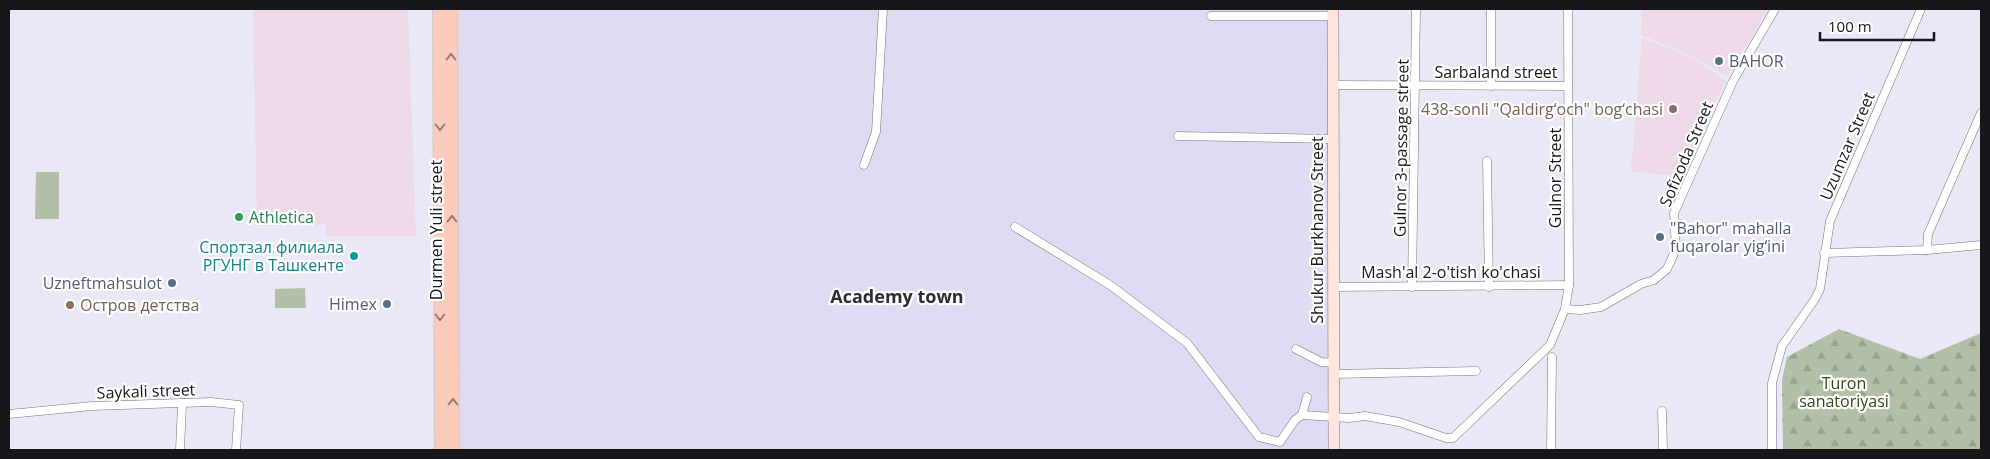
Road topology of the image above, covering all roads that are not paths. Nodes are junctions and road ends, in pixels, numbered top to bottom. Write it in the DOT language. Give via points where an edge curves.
graph roads {
  1 [pos="439,9"];
  2 [pos="451,9"];
  3 [pos="883,9"];
  4 [pos="1416,9"];
  5 [pos="1491,9"];
  6 [pos="1568,9"];
  7 [pos="1775,9"];
  8 [pos="1921,9"];
  9 [pos="1333,13"];
  10 [pos="1211,16"];
  11 [pos="1333,85"];
  12 [pos="1416,85"];
  13 [pos="1491,86"];
  14 [pos="1568,86"];
  15 [pos="1981,114"];
  16 [pos="1178,136"];
  17 [pos="1333,140"];
  18 [pos="1487,161"];
  19 [pos="864,165"];
  20 [pos="1015,227"];
  21 [pos="1981,245"];
  22 [pos="1927,250"];
  23 [pos="1824,253"];
  24 [pos="1569,285"];
  25 [pos="1334,287"];
  26 [pos="1412,287"];
  27 [pos="1489,287"];
  28 [pos="1565,309"];
  29 [pos="1296,349"];
  30 [pos="1552,358"];
  31 [pos="1334,369"];
  32 [pos="1476,371"];
  33 [pos="1307,397"];
  34 [pos="182,404"];
  35 [pos="1662,411"];
  36 [pos="9,414"];
  37 [pos="1302,415"];
  38 [pos="1334,417"];
  39 [pos="180,450"];
  40 [pos="236,450"];
  41 [pos="441,450"];
  42 [pos="453,450"];
  43 [pos="1334,450"];
  44 [pos="1551,450"];
  45 [pos="1663,450"];
  46 [pos="1772,450"];
  1 -- 41 [label="main road, Durmen Yuli street, one-way"];
  42 -- 2 [label="main road, Durmen Yuli street, one-way"];
  3 -- 19 [label="street" via="876,132"];
  4 -- 12 [label="street, Gulnor 3-passage street"];
  5 -- 13 [label="street"];
  6 -- 14 [label="street, Gulnor Street"];
  7 -- 28 [label="street, Sofizoda Street" via="1733,81 1674,213 1676,249 1667,269 1654,280 1601,307"];
  8 -- 23 [label="street, Uzumzаr Street" via="1830,221"];
  9 -- 10 [label="street"];
  9 -- 11 [label="street, Shukur Burkhanov Street"];
  11 -- 12 [label="street, Sarbaland street"];
  11 -- 17 [label="street, Shukur Burkhanov Street"];
  12 -- 13 [label="street, Sarbaland street"];
  12 -- 26 [label="street, Gulnor 3-passage street"];
  13 -- 14 [label="street, Sarbaland street"];
  14 -- 24 [label="street, Gulnor Street"];
  15 -- 22 [label="street" via="1928,234"];
  16 -- 17 [label="street"];
  17 -- 25 [label="street, Shukur Burkhanov Street"];
  18 -- 27 [label="street"];
  20 -- 37 [label="street" via="1110,285 1187,343 1259,437 1280,442"];
  21 -- 22 [label="street"];
  22 -- 23 [label="street"];
  23 -- 46 [label="street, Uzumzаr Street" via="1822,278 1815,299 1782,346 1772,382"];
  24 -- 27 [label="street, Mash'al 2-o'tish ko'chasi"];
  24 -- 28 [label="street, Gulnor Street"];
  25 -- 26 [label="street, Mash'al 2-o'tish ko'chasi"];
  25 -- 31 [label="street, Shukur Burkhanov Street"];
  26 -- 27 [label="street, Mash'al 2-o'tish ko'chasi"];
  28 -- 38 [label="street, Gulnor Street" via="1550,345 1453,438 1400,422 1365,416"];
  29 -- 31 [label="street"];
  30 -- 44 [label="street"];
  31 -- 32 [label="street"];
  31 -- 38 [label="street, Shukur Burkhanov Street"];
  33 -- 37 [label="street"];
  34 -- 36 [label="street, Saykali street" via="92,406"];
  34 -- 39 [label="street"];
  34 -- 40 [label="street, Saykali street" via="211,402 239,405"];
  35 -- 45 [label="street"];
  37 -- 38 [label="street"];
  38 -- 43 [label="street, Shukur Burkhanov Street"];
}
